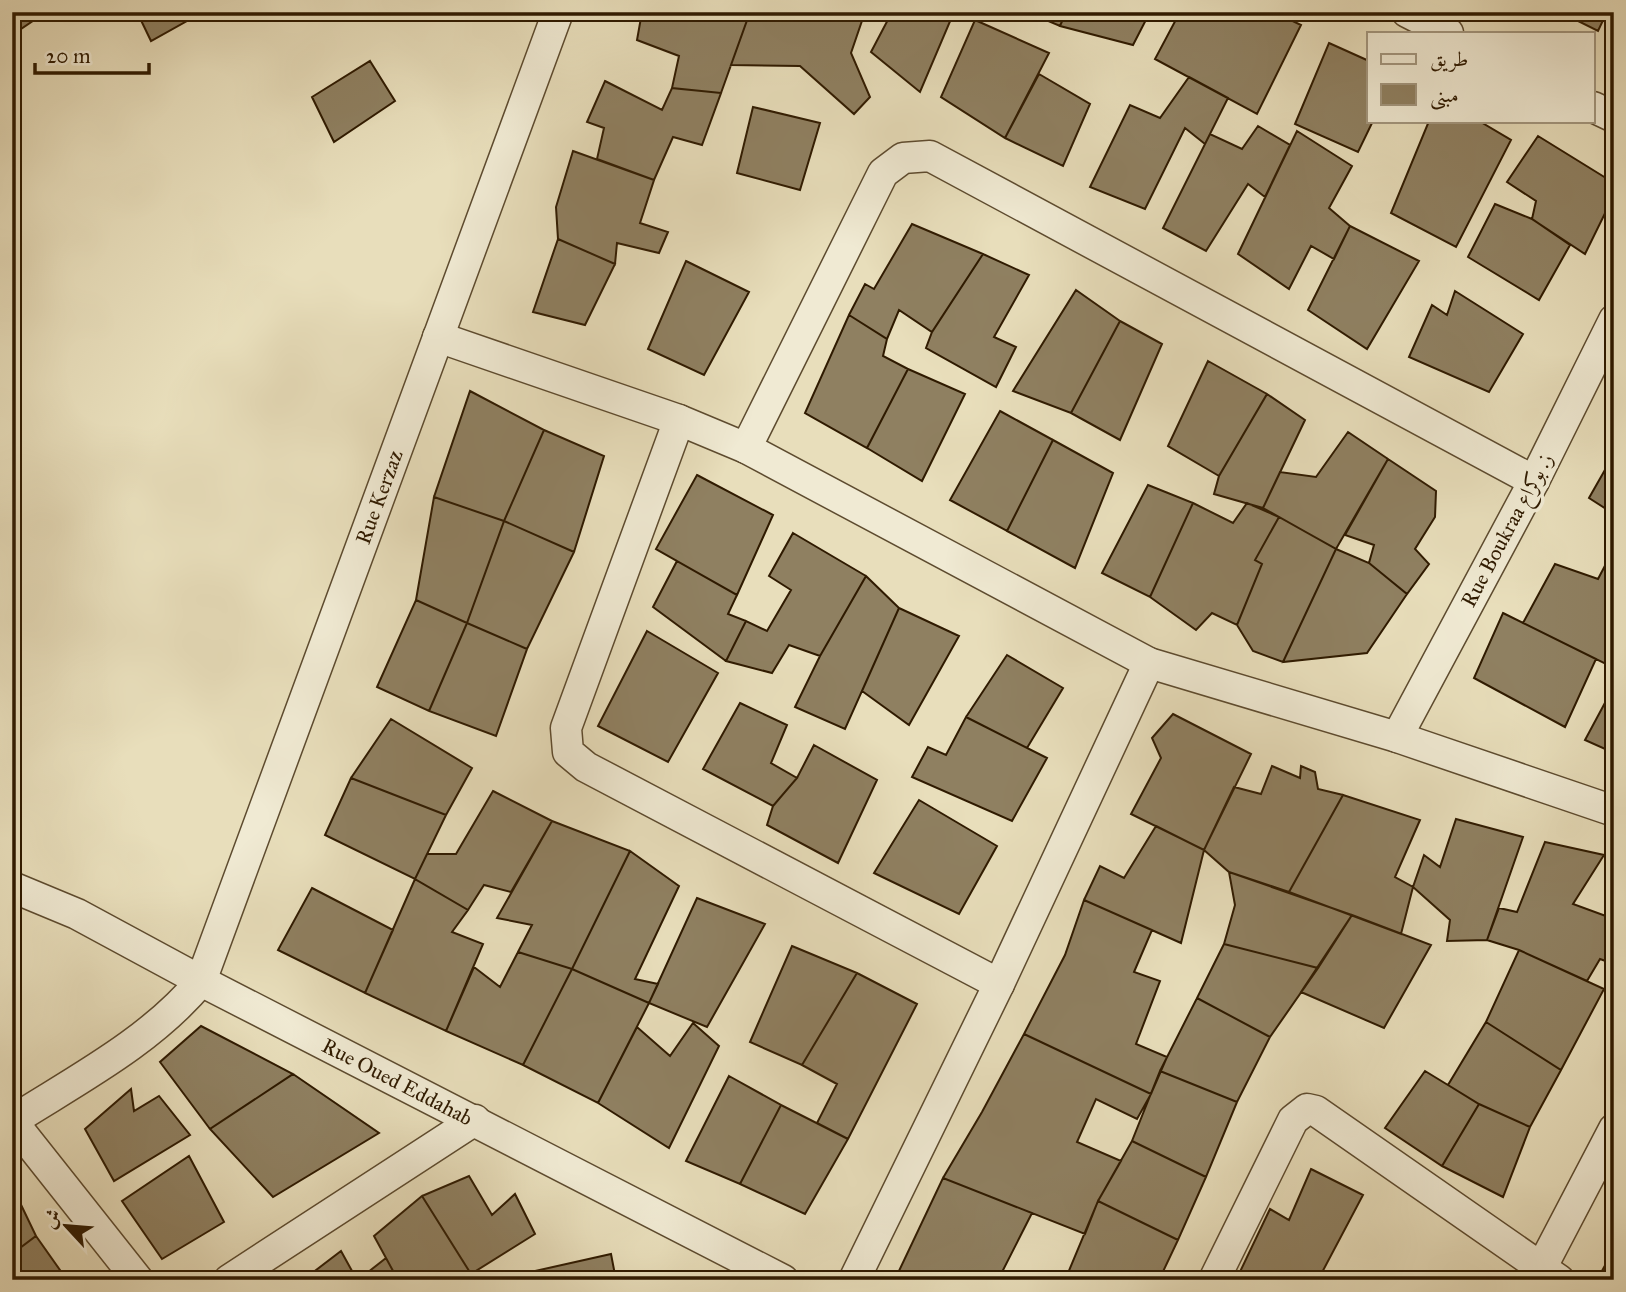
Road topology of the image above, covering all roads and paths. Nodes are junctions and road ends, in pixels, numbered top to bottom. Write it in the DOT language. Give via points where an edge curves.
graph roads {
  1 [pos="558,12"];
  2 [pos="1407,12"];
  3 [pos="1446,32"];
  4 [pos="1594,107"];
  5 [pos="1614,117"];
  6 [pos="1614,320"];
  7 [pos="438,337"];
  8 [pos="680,420"];
  9 [pos="746,448"];
  10 [pos="1534,481"];
  11 [pos="1149,663"];
  12 [pos="1397,737"];
  13 [pos="1614,811"];
  14 [pos="12,887"];
  15 [pos="201,981"];
  16 [pos="999,984"];
  17 [pos="475,1120"];
  18 [pos="12,1121"];
  19 [pos="1614,1129"];
  20 [pos="742,1271"];
  21 [pos="1545,1276"];
  22 [pos="138,1280"];
  23 [pos="229,1280"];
  24 [pos="783,1280"];
  25 [pos="854,1280"];
  26 [pos="1214,1280"];
  1 -- 7 [label="street, Rue Kerzaz"];
  2 -- 3 [label="street"];
  4 -- 5 [label="street"];
  6 -- 10 [label="street, Rue Boukraa ز. بوكراع"];
  7 -- 8 [label="street"];
  7 -- 15 [label="street, Rue Kerzaz"];
  8 -- 9 [label="street"];
  8 -- 16 [label="street" via="566,728 568,752 586,767"];
  9 -- 10 [label="street" via="883,173 903,158 930,156"];
  9 -- 11 [label="street"];
  10 -- 12 [label="street, Rue Boukraa ز. بوكراع"];
  11 -- 12 [label="street"];
  11 -- 16 [label="street"];
  12 -- 13 [label="street"];
  14 -- 15 [label="street, Rue Oued Eddahab" via="77,914"];
  15 -- 17 [label="street, Rue Oued Eddahab"];
  15 -- 18 [label="street, Rue Kerzaz" via="180,1007 144,1036"];
  16 -- 25 [label="street"];
  17 -- 20 [label="street, Rue Oued Eddahab"];
  17 -- 23 [label="street"];
  18 -- 22 [label="street"];
  19 -- 21 [label="street"];
  20 -- 24 [label="street, Rue Oued Eddahab"];
  21 -- 26 [label="street" via="1316,1111 1307,1109 1293,1120"];
}
